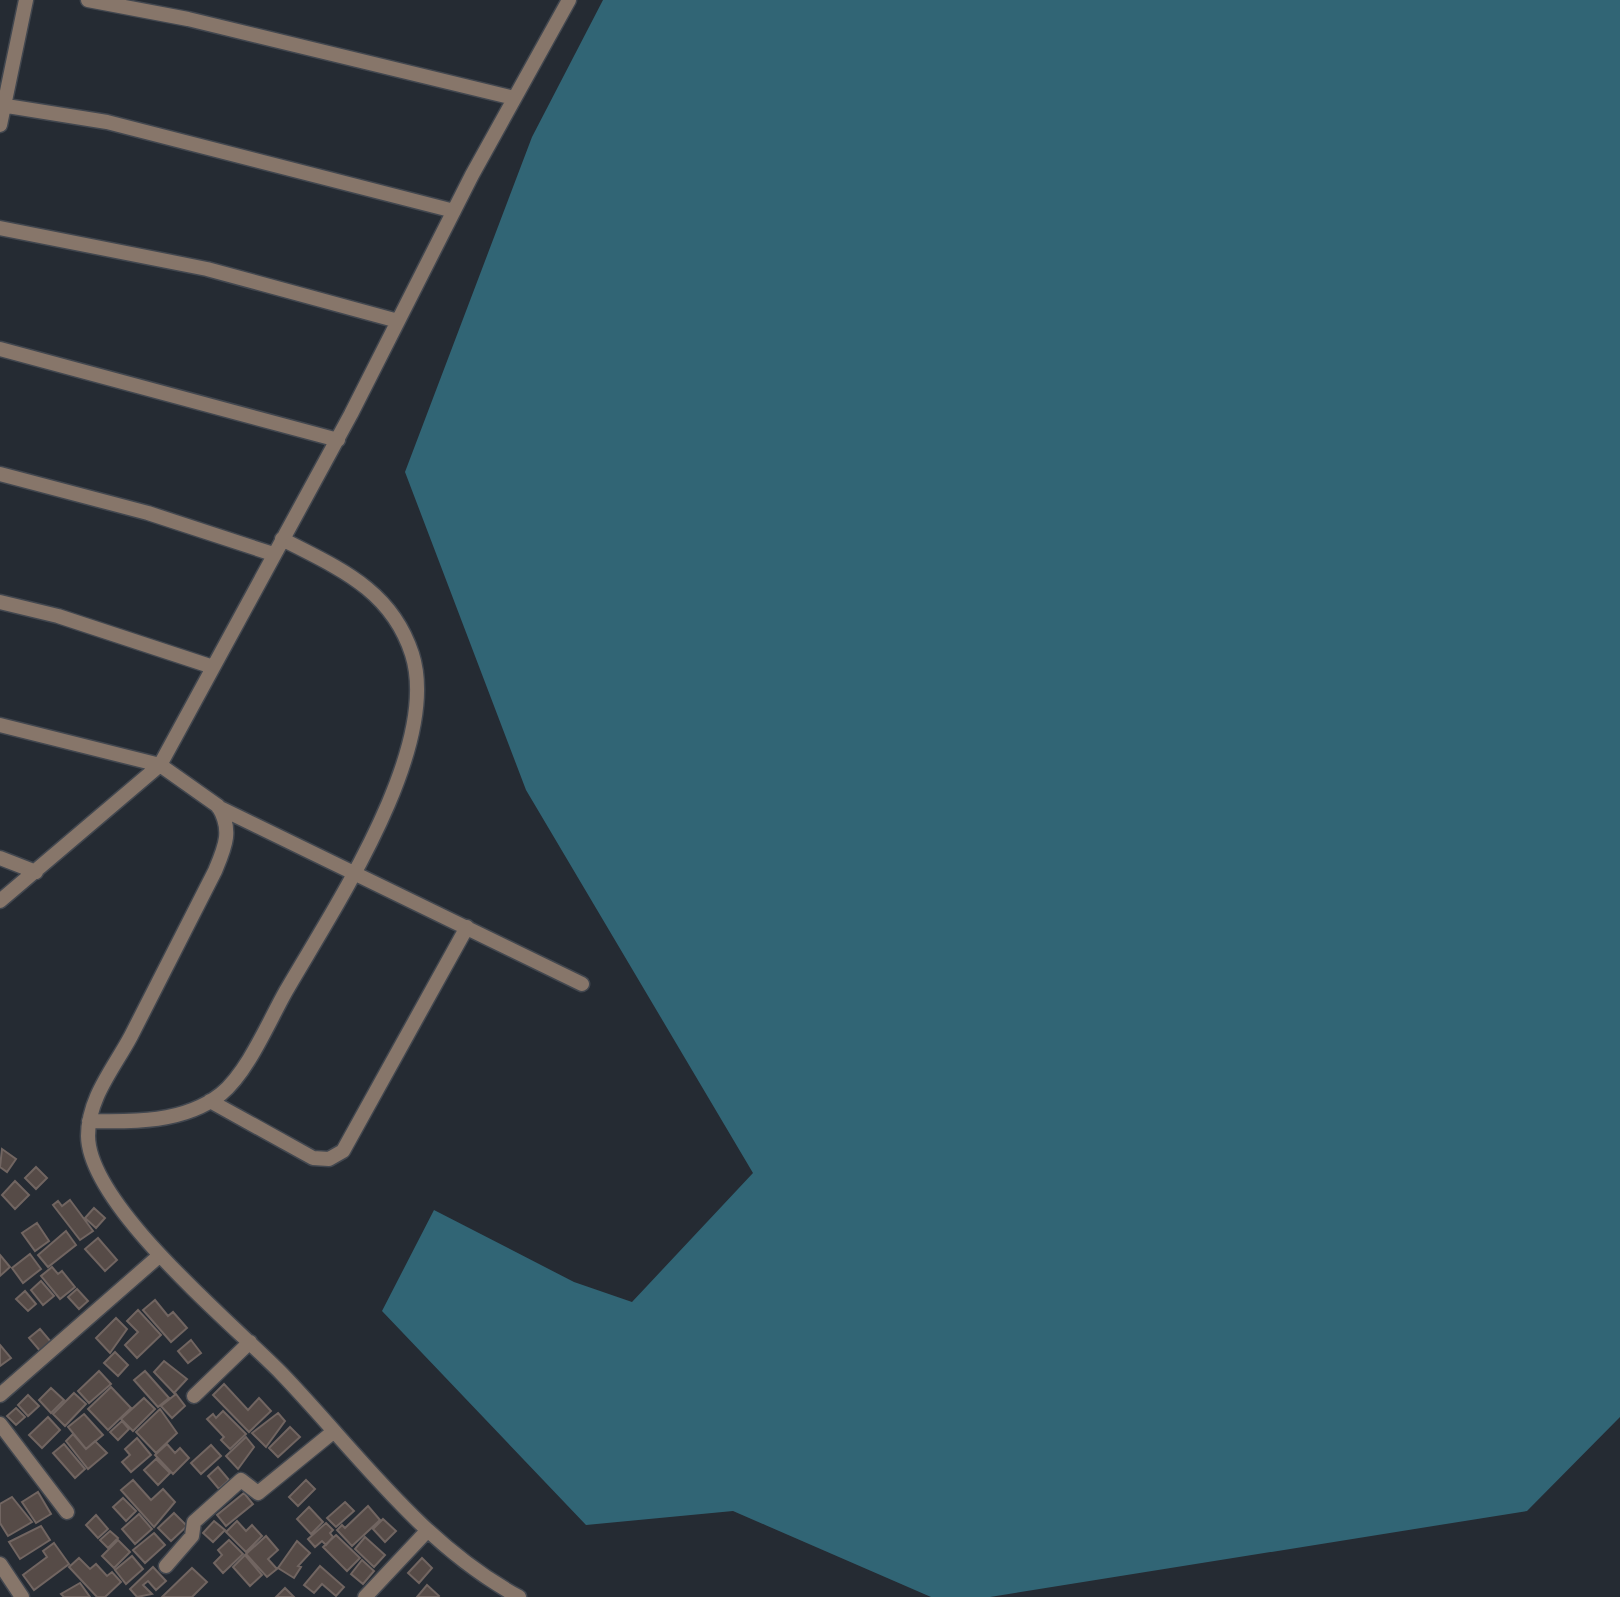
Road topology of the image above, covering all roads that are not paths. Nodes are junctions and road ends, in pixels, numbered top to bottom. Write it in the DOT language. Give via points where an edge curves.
graph roads {
  1 [pos="26,0"];
  2 [pos="88,0"];
  3 [pos="569,0"];
  4 [pos="514,98"];
  5 [pos="2,105"];
  6 [pos="0,125"];
  7 [pos="454,211"];
  8 [pos="0,228"];
  9 [pos="398,321"];
  10 [pos="0,349"];
  11 [pos="338,440"];
  12 [pos="0,474"];
  13 [pos="282,538"];
  14 [pos="273,554"];
  15 [pos="0,602"];
  16 [pos="213,667"];
  17 [pos="0,725"];
  18 [pos="160,765"];
  19 [pos="218,806"];
  20 [pos="0,858"];
  21 [pos="36,872"];
  22 [pos="354,872"];
  23 [pos="0,901"];
  24 [pos="467,926"];
  25 [pos="582,984"];
  26 [pos="210,1101"];
  27 [pos="89,1121"];
  28 [pos="159,1256"];
  29 [pos="250,1342"];
  30 [pos="0,1395"];
  31 [pos="194,1396"];
  32 [pos="0,1424"];
  33 [pos="333,1432"];
  34 [pos="67,1512"];
  35 [pos="427,1531"];
  36 [pos="0,1564"];
  37 [pos="166,1566"];
  38 [pos="513,1596"];
  39 [pos="22,1597"];
  40 [pos="365,1597"];
  1 -- 5 [label="street"];
  2 -- 4 [label="street" via="188,19"];
  3 -- 4 [label="street"];
  4 -- 7 [label="street"];
  5 -- 6 [label="street"];
  5 -- 7 [label="street" via="107,121"];
  7 -- 9 [label="street"];
  8 -- 9 [label="street" via="207,269"];
  9 -- 11 [label="street"];
  10 -- 11 [label="street"];
  11 -- 13 [label="street"];
  12 -- 14 [label="street" via="148,513"];
  13 -- 14 [label="street"];
  13 -- 22 [label="street" via="349,574 380,598 413,656 416,697 402,766 382,819"];
  14 -- 16 [label="street"];
  15 -- 16 [label="street" via="58,616"];
  16 -- 18 [label="street"];
  17 -- 18 [label="street"];
  18 -- 19 [label="street"];
  18 -- 21 [label="street"];
  19 -- 22 [label="street"];
  19 -- 27 [label="street" via="228,841 97,1095"];
  20 -- 21 [label="street"];
  21 -- 23 [label="street"];
  22 -- 24 [label="street"];
  22 -- 26 [label="street" via="242,1068"];
  24 -- 25 [label="street"];
  24 -- 26 [label="street" via="343,1152 329,1159 313,1158"];
  26 -- 27 [label="street" via="136,1122"];
  27 -- 28 [label="street" via="89,1152 96,1170"];
  28 -- 29 [label="street"];
  28 -- 30 [label="street"];
  29 -- 31 [label="street"];
  29 -- 33 [label="street"];
  32 -- 34 [label="street"];
  33 -- 35 [label="street"];
  33 -- 37 [label="street" via="258,1493 241,1480 194,1522 192,1536"];
  35 -- 38 [label="street"];
  35 -- 40 [label="street"];
  36 -- 39 [label="street"];
}
